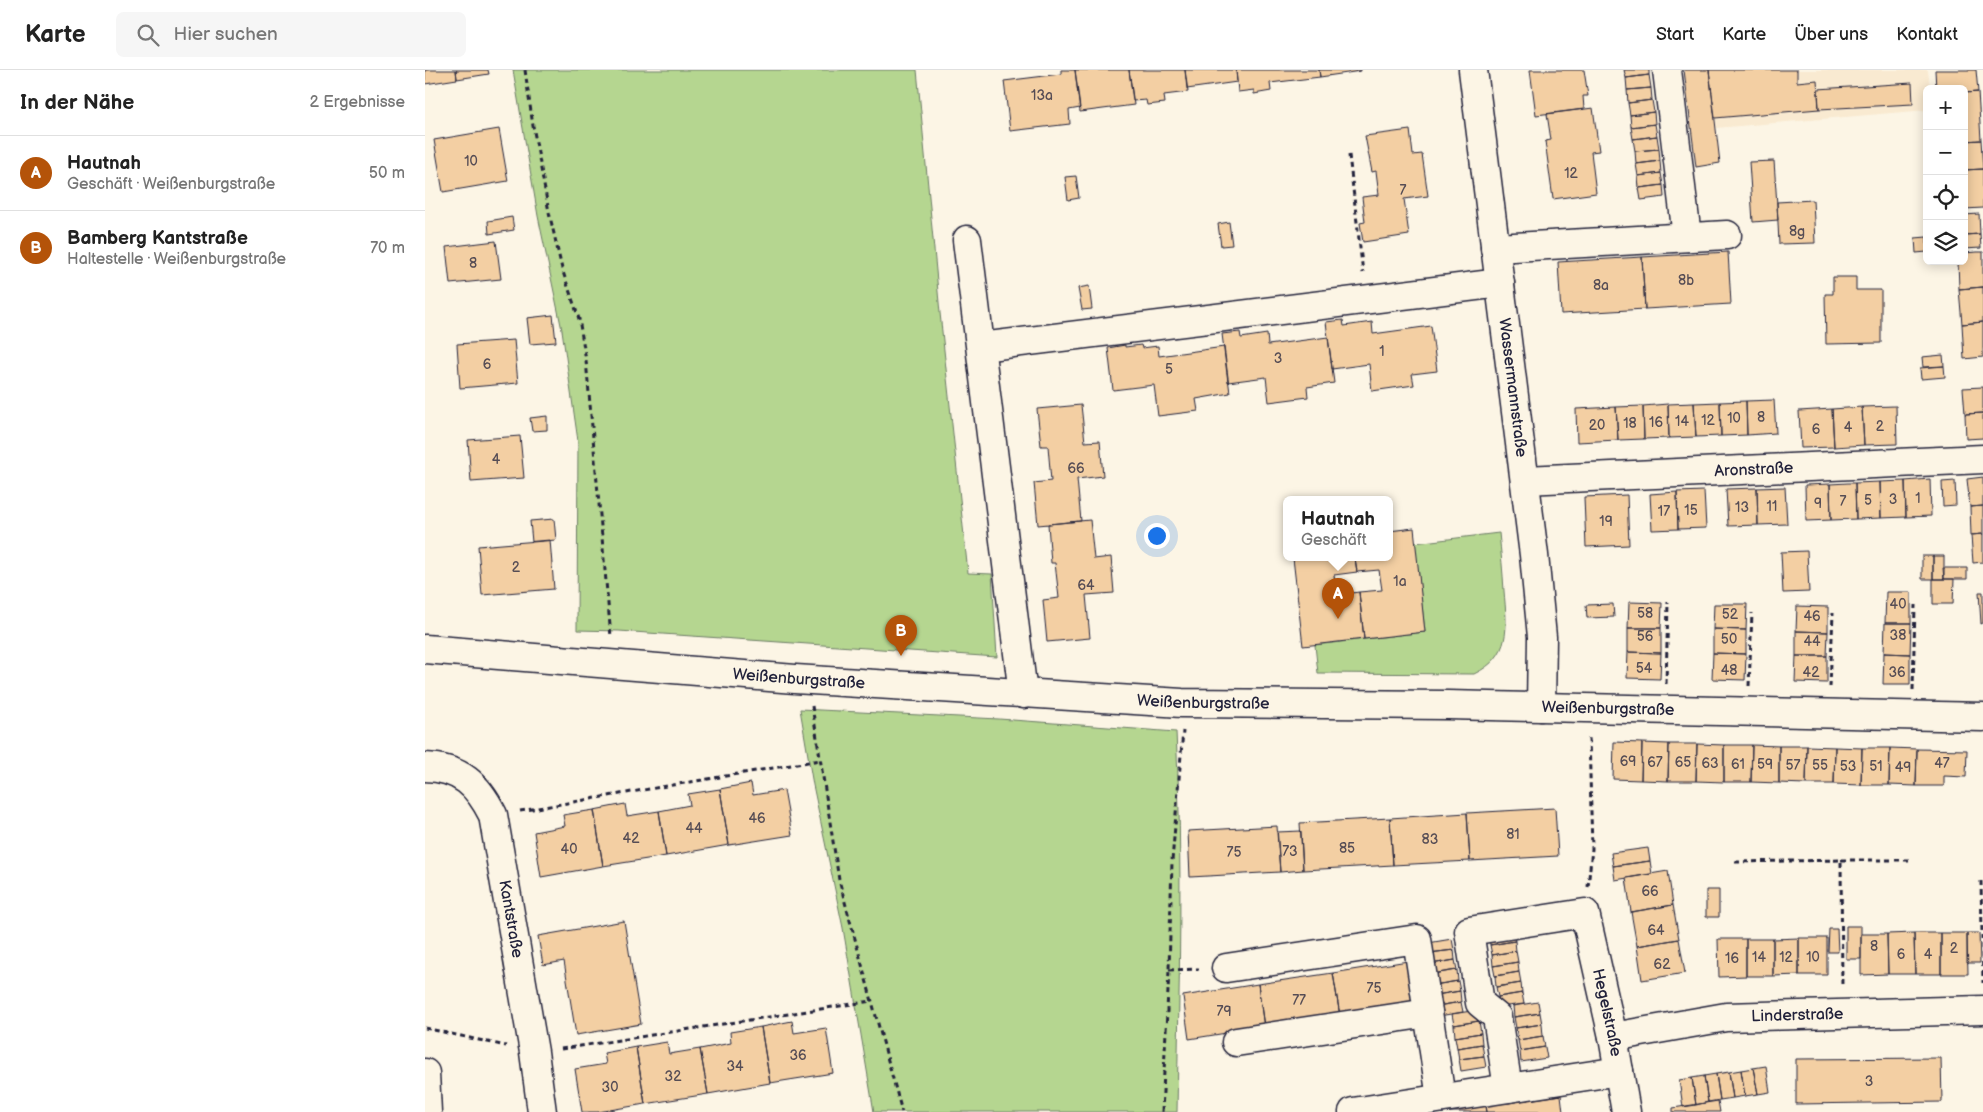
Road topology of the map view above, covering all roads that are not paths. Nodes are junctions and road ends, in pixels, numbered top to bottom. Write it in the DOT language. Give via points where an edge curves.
graph roads {
  1 [pos="1473,70"];
  2 [pos="1667,70"];
  3 [pos="1727,235"];
  4 [pos="1687,238"];
  5 [pos="967,240"];
  6 [pos="1495,248"];
  7 [pos="1500,283"];
  8 [pos="981,347"];
  9 [pos="1983,459"];
  10 [pos="1525,480"];
  11 [pos="425,649"];
  12 [pos="1023,694"];
  13 [pos="1541,707"];
  14 [pos="1983,717"];
  15 [pos="425,767"];
  16 [pos="1226,968"];
  17 [pos="1983,1010"];
  18 [pos="1429,1012"];
  19 [pos="1613,1037"];
  20 [pos="1236,1042"];
  21 [pos="1619,1071"];
  22 [pos="425,1073"];
  23 [pos="1508,1088"];
  24 [pos="1441,1098"];
  25 [pos="427,1112"];
  26 [pos="541,1112"];
  27 [pos="1353,1112"];
  28 [pos="1626,1112"];
  1 -- 6 [label="street, Wassermannstraße"];
  2 -- 4 [label="street"];
  3 -- 4 [label="street"];
  4 -- 6 [label="street"];
  5 -- 8 [label="street"];
  6 -- 7 [label="street, Wassermannstraße"];
  7 -- 8 [label="street"];
  7 -- 10 [label="street, Wassermannstraße"];
  8 -- 12 [label="street"];
  9 -- 10 [label="street, Aronstraße"];
  10 -- 13 [label="street, Wassermannstraße" via="1541,637"];
  11 -- 12 [label="street, Weißenburgstraße"];
  12 -- 13 [label="street, Weißenburgstraße" via="1182,703"];
  13 -- 14 [label="street, Weißenburgstraße"];
  15 -- 26 [label="street, Kantstraße" via="455,772 485,798 493,815 534,1052"];
  16 -- 18 [label="street" via="1417,939"];
  17 -- 19 [label="street, Linderstraße" via="1726,1017"];
  18 -- 20 [label="street"];
  18 -- 24 [label="street"];
  19 -- 21 [label="street, Hegelstraße"];
  19 -- 23 [label="street, Hegelstraße" via="1585,913 1469,931 1480,1003 1497,1017"];
  21 -- 23 [label="street"];
  21 -- 28 [label="street, Hegelstraße"];
  22 -- 25 [label="street"];
  23 -- 24 [label="street"];
  24 -- 27 [label="street"];
}
